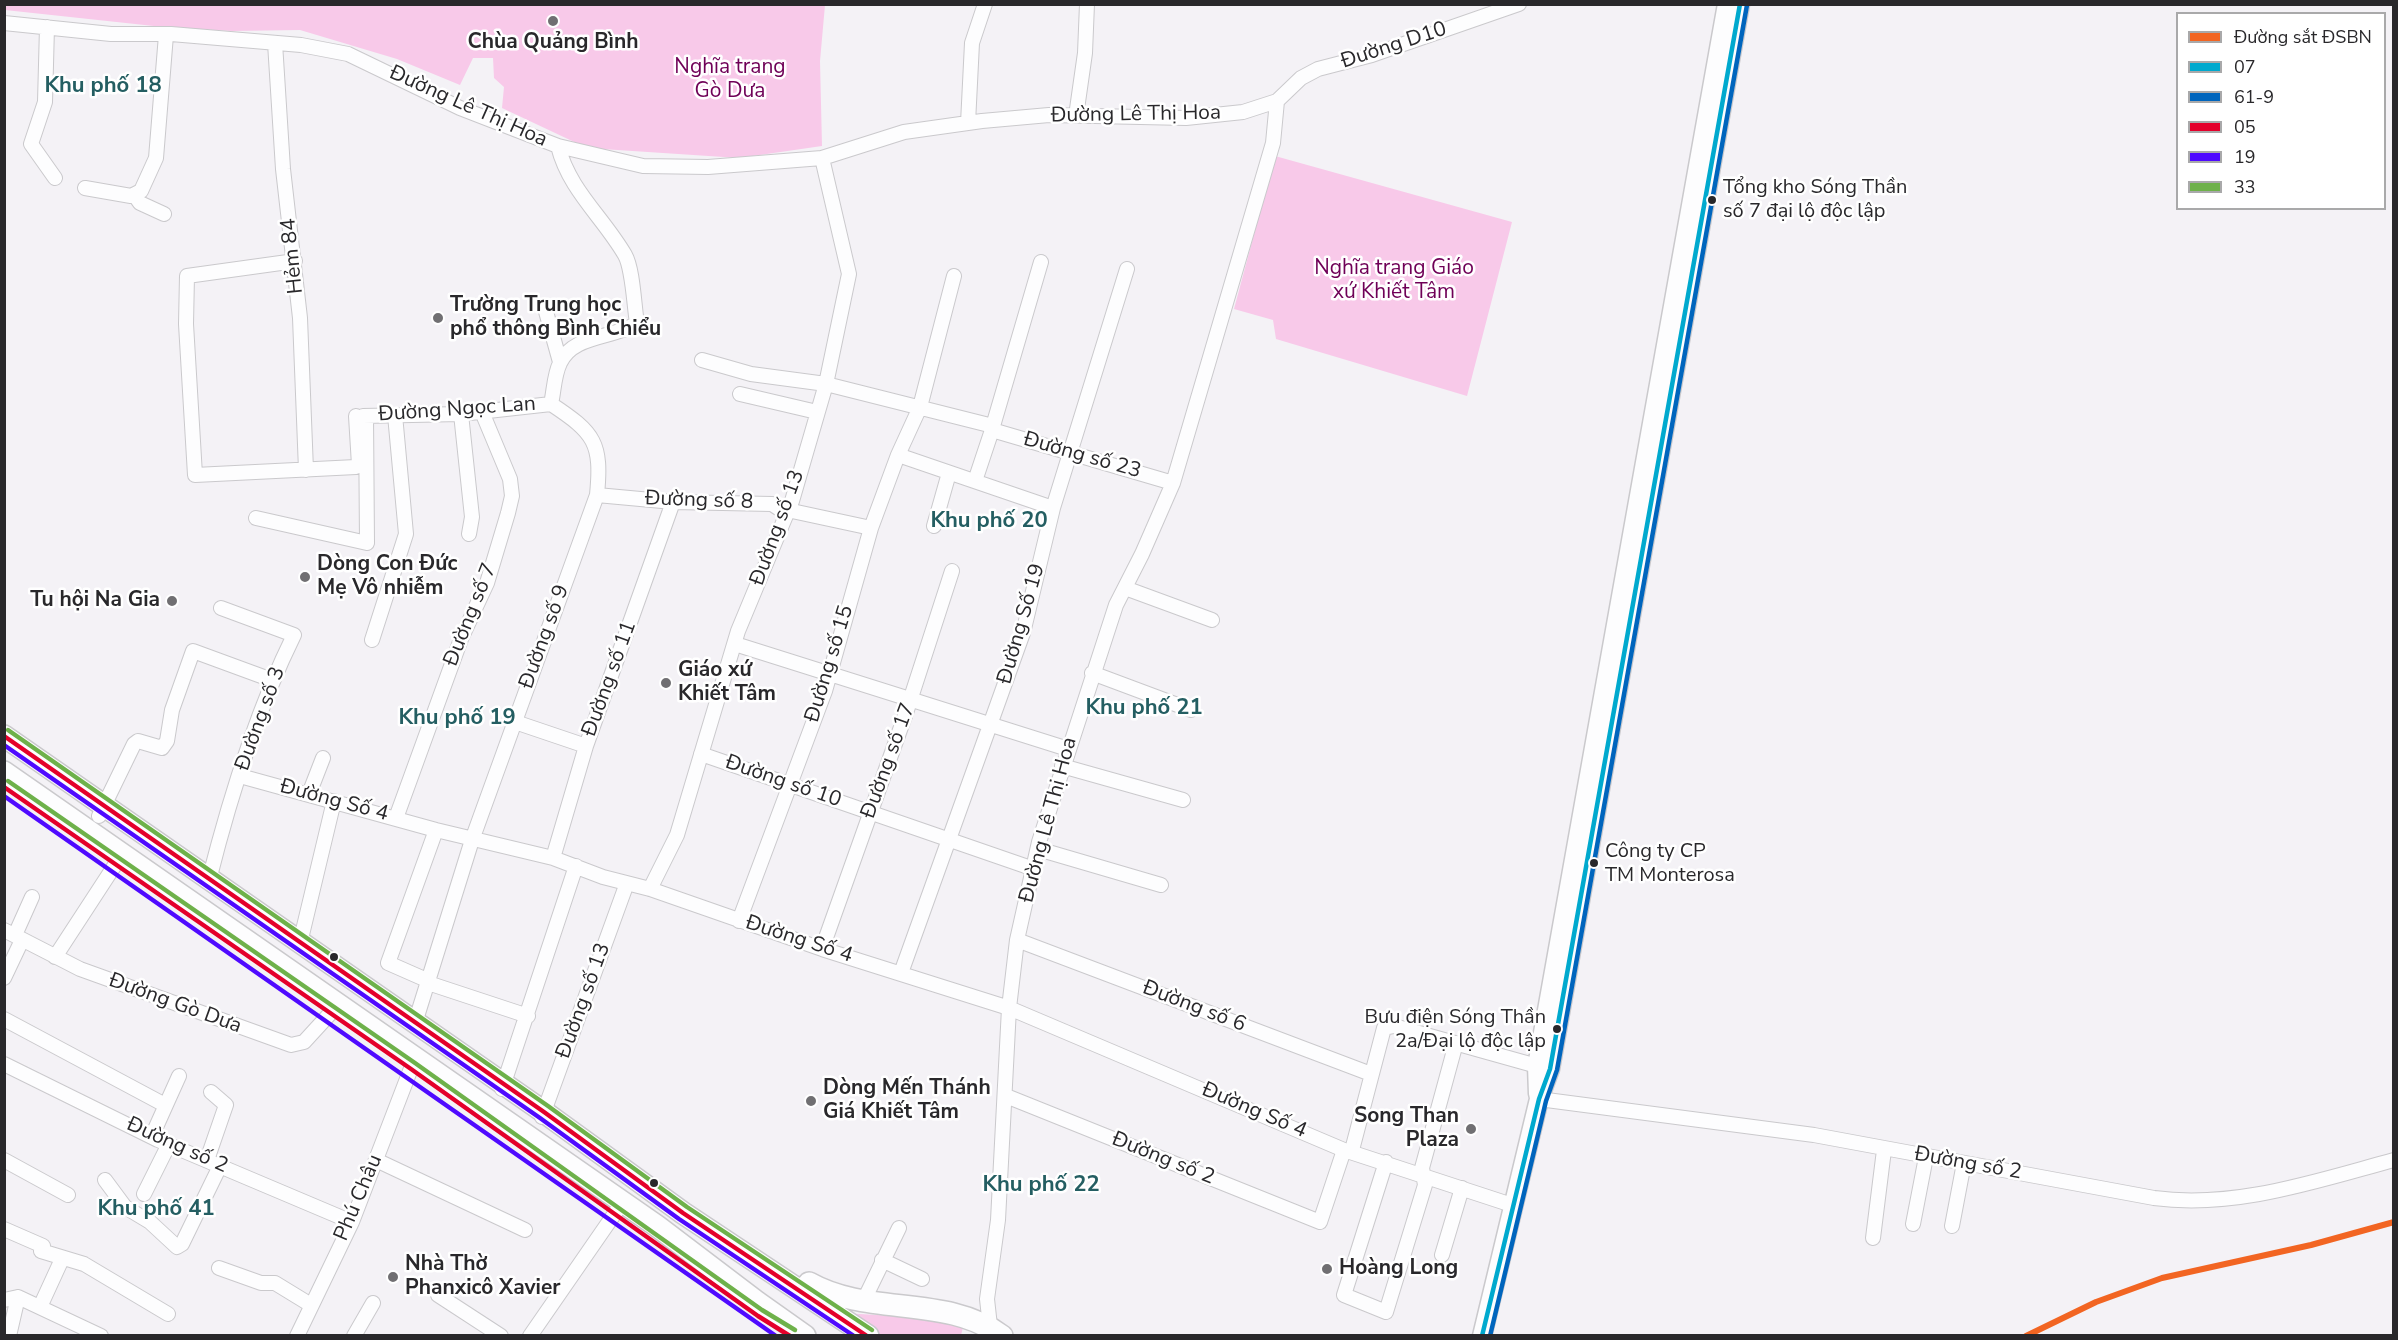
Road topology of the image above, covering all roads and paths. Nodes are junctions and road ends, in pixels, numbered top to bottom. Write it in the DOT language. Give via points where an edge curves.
graph roads {
  1 [pos="985,4"];
  2 [pos="1087,4"];
  3 [pos="1519,4"];
  4 [pos="1727,4"];
  5 [pos="1740,4"];
  6 [pos="4,22"];
  7 [pos="47,27"];
  8 [pos="166,34"];
  9 [pos="275,44"];
  10 [pos="1276,101"];
  11 [pos="1076,116"];
  12 [pos="968,123"];
  13 [pos="558,146"];
  14 [pos="822,158"];
  15 [pos="55,178"];
  16 [pos="85,188"];
  17 [pos="135,196"];
  18 [pos="164,214"];
  19 [pos="295,261"];
  20 [pos="1041,262"];
  21 [pos="1127,269"];
  22 [pos="954,276"];
  23 [pos="545,308"];
  24 [pos="702,360"];
  25 [pos="560,362"];
  26 [pos="826,384"];
  27 [pos="740,394"];
  28 [pos="551,404"];
  29 [pos="920,407"];
  30 [pos="482,412"];
  31 [pos="817,412"];
  32 [pos="461,414"];
  33 [pos="362,416"];
  34 [pos="395,416"];
  35 [pos="993,428"];
  36 [pos="1070,452"];
  37 [pos="898,455"];
  38 [pos="306,470"];
  39 [pos="949,473"];
  40 [pos="975,481"];
  41 [pos="1173,483"];
  42 [pos="597,495"];
  43 [pos="673,502"];
  44 [pos="1053,508"];
  45 [pos="789,509"];
  46 [pos="256,518"];
  47 [pos="934,526"];
  48 [pos="871,528"];
  49 [pos="469,534"];
  50 [pos="952,572"];
  51 [pos="1125,588"];
  52 [pos="221,608"];
  53 [pos="1212,620"];
  54 [pos="372,640"];
  55 [pos="735,644"];
  56 [pos="1092,673"];
  57 [pos="830,674"];
  58 [pos="272,680"];
  59 [pos="911,699"];
  60 [pos="1191,710"];
  61 [pos="515,722"];
  62 [pos="991,724"];
  63 [pos="4,736"];
  64 [pos="586,746"];
  65 [pos="1068,749"];
  66 [pos="4,751"];
  67 [pos="701,754"];
  68 [pos="323,758"];
  69 [pos="1062,766"];
  70 [pos="4,772"];
  71 [pos="240,776"];
  72 [pos="790,783"];
  73 [pos="4,787"];
  74 [pos="309,794"];
  75 [pos="1184,800"];
  76 [pos="334,801"];
  77 [pos="102,812"];
  78 [pos="870,814"];
  79 [pos="396,818"];
  80 [pos="436,830"];
  81 [pos="472,840"];
  82 [pos="949,841"];
  83 [pos="1038,849"];
  84 [pos="553,858"];
  85 [pos="115,865"];
  86 [pos="576,866"];
  87 [pos="1034,869"];
  88 [pos="209,880"];
  89 [pos="627,883"];
  90 [pos="1161,885"];
  91 [pos="650,889"];
  92 [pos="32,897"];
  93 [pos="199,915"];
  94 [pos="739,921"];
  95 [pos="14,935"];
  96 [pos="1017,940"];
  97 [pos="300,943"];
  98 [pos="822,949"];
  99 [pos="55,957"];
  100 [pos="901,973"];
  101 [pos="4,978"];
  102 [pos="429,982"];
  103 [pos="1009,1008"];
  104 [pos="333,1010"];
  105 [pos="528,1016"];
  106 [pos="4,1019"];
  107 [pos="415,1023"];
  108 [pos="1455,1043"];
  109 [pos="4,1064"];
  110 [pos="413,1064"];
  111 [pos="1537,1066"];
  112 [pos="1371,1074"];
  113 [pos="179,1076"];
  114 [pos="502,1090"];
  115 [pos="211,1092"];
  116 [pos="1006,1096"];
  117 [pos="1539,1099"];
  118 [pos="165,1105"];
  119 [pos="542,1116"];
  120 [pos="152,1136"];
  121 [pos="169,1144"];
  122 [pos="1348,1150"];
  123 [pos="1884,1150"];
  124 [pos="1926,1157"];
  125 [pos="4,1160"];
  126 [pos="207,1160"];
  127 [pos="376,1160"];
  128 [pos="2394,1160"];
  129 [pos="1386,1162"];
  130 [pos="1964,1163"];
  131 [pos="220,1166"];
  132 [pos="1424,1176"];
  133 [pos="105,1180"];
  134 [pos="1462,1188"];
  135 [pos="144,1194"];
  136 [pos="68,1195"];
  137 [pos="1515,1206"];
  138 [pos="618,1209"];
  139 [pos="662,1210"];
  140 [pos="683,1214"];
  141 [pos="352,1222"];
  142 [pos="1913,1224"];
  143 [pos="1952,1226"];
  144 [pos="899,1228"];
  145 [pos="4,1229"];
  146 [pos="525,1230"];
  147 [pos="1873,1238"];
  148 [pos="1442,1255"];
  149 [pos="62,1259"];
  150 [pos="882,1260"];
  151 [pos="219,1268"];
  152 [pos="922,1280"];
  153 [pos="438,1295"];
  154 [pos="11,1299"];
  155 [pos="757,1302"];
  156 [pos="863,1302"];
  157 [pos="373,1303"];
  158 [pos="311,1305"];
  159 [pos="40,1307"];
  160 [pos="168,1314"];
  161 [pos="783,1332"];
  162 [pos="990,1332"];
  163 [pos="1481,1334"];
  164 [pos="9,1335"];
  165 [pos="101,1335"];
  166 [pos="297,1335"];
  167 [pos="354,1335"];
  168 [pos="501,1335"];
  169 [pos="530,1335"];
  170 [pos="806,1335"];
  171 [pos="845,1335"];
  172 [pos="868,1335"];
  1 -- 12 [label="street" via="972,43"];
  2 -- 11 [label="street"];
  3 -- 10 [label="street, Đường D10" via="1310,72"];
  4 -- 111 [label="main road"];
  5 -- 117 [label="main road" via="1550,1069"];
  6 -- 7 [label="street, Đường Lê Thị Hoa"];
  7 -- 8 [label="street, Đường Lê Thị Hoa" via="111,34"];
  7 -- 15 [label="street" via="45,102 31,144"];
  8 -- 9 [label="street, Đường Lê Thị Hoa"];
  8 -- 17 [label="street" via="156,158"];
  9 -- 13 [label="street, Đường Lê Thị Hoa" via="348,54 460,108"];
  9 -- 19 [label="street, Hẻm 84" via="283,169"];
  10 -- 11 [label="street, Đường Lê Thị Hoa" via="1243,112 1186,118"];
  10 -- 41 [label="street, Đường Lê Thị Hoa" via="1273,143"];
  11 -- 12 [label="street, Đường Lê Thị Hoa"];
  12 -- 14 [label="street, Đường Lê Thị Hoa" via="904,132"];
  13 -- 14 [label="street, Đường Lê Thị Hoa" via="643,166 743,166"];
  13 -- 25 [label="street" via="563,166 588,207 626,257 637,323 582,342"];
  14 -- 26 [label="street, Đường số 13" via="849,274"];
  16 -- 17 [label="street"];
  17 -- 18 [label="street" via="140,203"];
  19 -- 38 [label="street, Hẻm 84"];
  19 -- 38 [label="street" via="187,276 186,324 195,475"];
  20 -- 35 [label="street"];
  21 -- 36 [label="street, Đường Số 19"];
  22 -- 29 [label="street"];
  23 -- 25 [label="street"];
  24 -- 26 [label="street, Đường số 23" via="751,374"];
  25 -- 28 [label="street"];
  26 -- 29 [label="street, Đường số 23"];
  26 -- 31 [label="street, Đường số 13"];
  27 -- 31 [label="street"];
  28 -- 30 [label="street, Đường Ngọc Lan"];
  28 -- 42 [label="street, Đường số 9" via="576,420 595,442 600,468"];
  29 -- 35 [label="street, Đường số 23"];
  29 -- 37 [label="street, Đường số 15"];
  30 -- 32 [label="street, Đường Ngọc Lan"];
  30 -- 79 [label="street, Đường số 7" via="510,479 512,496 487,583 461,639"];
  31 -- 45 [label="street, Đường số 13"];
  32 -- 34 [label="street, Đường Ngọc Lan"];
  32 -- 49 [label="street" via="472,517"];
  33 -- 34 [label="street, Đường Ngọc Lan"];
  33 -- 38 [label="street" via="358,466"];
  33 -- 46 [label="street" via="367,543"];
  34 -- 54 [label="street" via="406,534"];
  35 -- 36 [label="street, Đường số 23"];
  35 -- 40 [label="street"];
  36 -- 41 [label="street, Đường số 23"];
  36 -- 44 [label="street, Đường Số 19"];
  37 -- 39 [label="street"];
  37 -- 48 [label="street, Đường số 15"];
  39 -- 40 [label="street"];
  39 -- 47 [label="street"];
  40 -- 44 [label="street"];
  41 -- 51 [label="street, Đường Lê Thị Hoa"];
  42 -- 43 [label="street, Đường số 8"];
  42 -- 61 [label="street, Đường số 9"];
  43 -- 45 [label="street, Đường số 8" via="772,504"];
  43 -- 64 [label="street, Đường số 11"];
  44 -- 62 [label="street, Đường Số 19" via="1023,633"];
  45 -- 48 [label="street, Đường số 8"];
  45 -- 55 [label="street, Đường số 13"];
  48 -- 57 [label="street, Đường số 15"];
  50 -- 59 [label="street, Đường số 17"];
  51 -- 53 [label="street"];
  51 -- 56 [label="street, Đường Lê Thị Hoa"];
  52 -- 58 [label="street, Đường số 3" via="294,634"];
  55 -- 57 [label="street"];
  55 -- 67 [label="street, Đường số 13"];
  56 -- 60 [label="street"];
  56 -- 65 [label="street, Đường Lê Thị Hoa"];
  57 -- 59 [label="street"];
  57 -- 72 [label="street, Đường số 15"];
  58 -- 71 [label="street, Đường số 3"];
  58 -- 77 [label="street" via="193,651 172,710 167,741 162,748 138,741 134,744"];
  59 -- 62 [label="street"];
  59 -- 78 [label="street, Đường số 17"];
  61 -- 64 [label="street"];
  61 -- 81 [label="street, Đường số 9"];
  62 -- 65 [label="street"];
  62 -- 82 [label="street, Đường Số 19"];
  63 -- 77 [label="highway"];
  64 -- 84 [label="street, Đường số 11"];
  65 -- 69 [label="street, Đường Lê Thị Hoa"];
  66 -- 77 [label="highway"];
  67 -- 72 [label="street, Đường số 10"];
  67 -- 91 [label="street, Đường số 13" via="677,835"];
  68 -- 74 [label="street"];
  69 -- 75 [label="street"];
  69 -- 83 [label="street, Đường Lê Thị Hoa"];
  70 -- 93 [label="highway"];
  71 -- 74 [label="street, Đường Số 4"];
  71 -- 88 [label="street, Đường số 3"];
  72 -- 78 [label="street, Đường số 10"];
  72 -- 94 [label="street, Đường số 15"];
  73 -- 85 [label="highway"];
  74 -- 76 [label="street, Đường Số 4"];
  76 -- 79 [label="street, Đường Số 4"];
  76 -- 97 [label="street"];
  77 -- 88 [label="highway"];
  77 -- 114 [label="highway"];
  78 -- 82 [label="street, Đường số 10"];
  78 -- 98 [label="street, Đường số 17"];
  79 -- 80 [label="street, Đường Số 4"];
  80 -- 81 [label="street, Đường Số 4"];
  80 -- 102 [label="street" via="388,963"];
  81 -- 84 [label="street, Đường Số 4"];
  81 -- 102 [label="street, Đường số 9"];
  82 -- 87 [label="street, Đường số 10"];
  82 -- 100 [label="street, Đường Số 19"];
  83 -- 87 [label="street, Đường Lê Thị Hoa"];
  83 -- 90 [label="street"];
  84 -- 86 [label="street, Đường Số 4"];
  85 -- 93 [label="highway"];
  85 -- 99 [label="street"];
  86 -- 89 [label="street, Đường Số 4"];
  86 -- 105 [label="street"];
  87 -- 96 [label="street, Đường Lê Thị Hoa"];
  88 -- 97 [label="highway"];
  89 -- 91 [label="street, Đường Số 4"];
  89 -- 119 [label="street, Đường số 13"];
  91 -- 94 [label="street, Đường Số 4"];
  92 -- 95 [label="street"];
  93 -- 104 [label="highway"];
  94 -- 98 [label="street, Đường Số 4"];
  95 -- 99 [label="street, Đường Gò Dưa"];
  95 -- 101 [label="street"];
  96 -- 103 [label="street, Đường Lê Thị Hoa"];
  96 -- 112 [label="street, Đường số 6"];
  97 -- 107 [label="highway"];
  98 -- 100 [label="street, Đường Số 4"];
  99 -- 104 [label="street, Đường Gò Dưa" via="291,1045 304,1042"];
  100 -- 103 [label="street, Đường Số 4"];
  102 -- 105 [label="street"];
  102 -- 107 [label="street, Đường số 9"];
  103 -- 116 [label="street, Đường Lê Thị Hoa"];
  103 -- 122 [label="street, Đường Số 4"];
  104 -- 110 [label="highway"];
  105 -- 114 [label="street"];
  106 -- 118 [label="street"];
  107 -- 114 [label="highway"];
  108 -- 111 [label="street"];
  108 -- 112 [label="street" via="1394,1026 1384,1028"];
  108 -- 132 [label="street" via="1422,1168"];
  109 -- 120 [label="street, Đường số 2"];
  110 -- 127 [label="street, Phú Châu"];
  110 -- 138 [label="highway"];
  111 -- 117 [label="main road"];
  112 -- 122 [label="street"];
  113 -- 118 [label="street"];
  114 -- 119 [label="highway"];
  115 -- 126 [label="street" via="226,1105"];
  116 -- 122 [label="street, Đường số 2" via="1320,1222"];
  116 -- 162 [label="street, Đường Lê Thị Hoa" via="998,1220 987,1299"];
  117 -- 123 [label="street, Đường số 2" via="1806,1134"];
  117 -- 137 [label="main road"];
  118 -- 120 [label="street"];
  119 -- 139 [label="highway"];
  119 -- 140 [label="highway"];
  120 -- 121 [label="street, Đường số 2"];
  121 -- 126 [label="street, Đường số 2"];
  121 -- 135 [label="street"];
  122 -- 129 [label="street, Đường Số 4"];
  123 -- 124 [label="street, Đường số 2"];
  123 -- 147 [label="street"];
  124 -- 130 [label="street, Đường số 2"];
  124 -- 142 [label="street"];
  125 -- 136 [label="street"];
  126 -- 131 [label="street, Đường số 2"];
  127 -- 141 [label="street, Phú Châu"];
  127 -- 146 [label="street"];
  128 -- 130 [label="street, Đường số 2" via="2304,1184 2222,1201 2198,1202 2154,1198"];
  129 -- 132 [label="street, Đường Số 4"];
  129 -- 132 [label="street" via="1344,1295 1386,1312 1425,1185"];
  130 -- 143 [label="street"];
  131 -- 133 [label="street" via="183,1244 177,1247 150,1222 125,1207"];
  131 -- 141 [label="street, Đường số 2"];
  132 -- 134 [label="street, Đường Số 4"];
  134 -- 137 [label="street, Đường Số 4"];
  134 -- 148 [label="street"];
  137 -- 163 [label="main road"];
  138 -- 155 [label="highway" via="657,1226"];
  138 -- 161 [label="highway"];
  138 -- 169 [label="street"];
  139 -- 140 [label="highway"];
  139 -- 171 [label="highway"];
  140 -- 156 [label="highway" via="699,1218 828,1294"];
  140 -- 172 [label="highway"];
  141 -- 158 [label="street, Phú Châu"];
  144 -- 150 [label="street"];
  145 -- 149 [label="street"];
  149 -- 159 [label="street"];
  149 -- 160 [label="street" via="84,1264"];
  150 -- 152 [label="street"];
  150 -- 156 [label="street"];
  151 -- 158 [label="street" via="261,1283 274,1283"];
  153 -- 168 [label="street"];
  154 -- 159 [label="street"];
  154 -- 164 [label="street"];
  155 -- 161 [label="highway"];
  155 -- 170 [label="highway"];
  156 -- 162 [label="highway" via="974,1318"];
  157 -- 167 [label="street"];
  158 -- 166 [label="street, Phú Châu"];
  159 -- 165 [label="street"];
}
